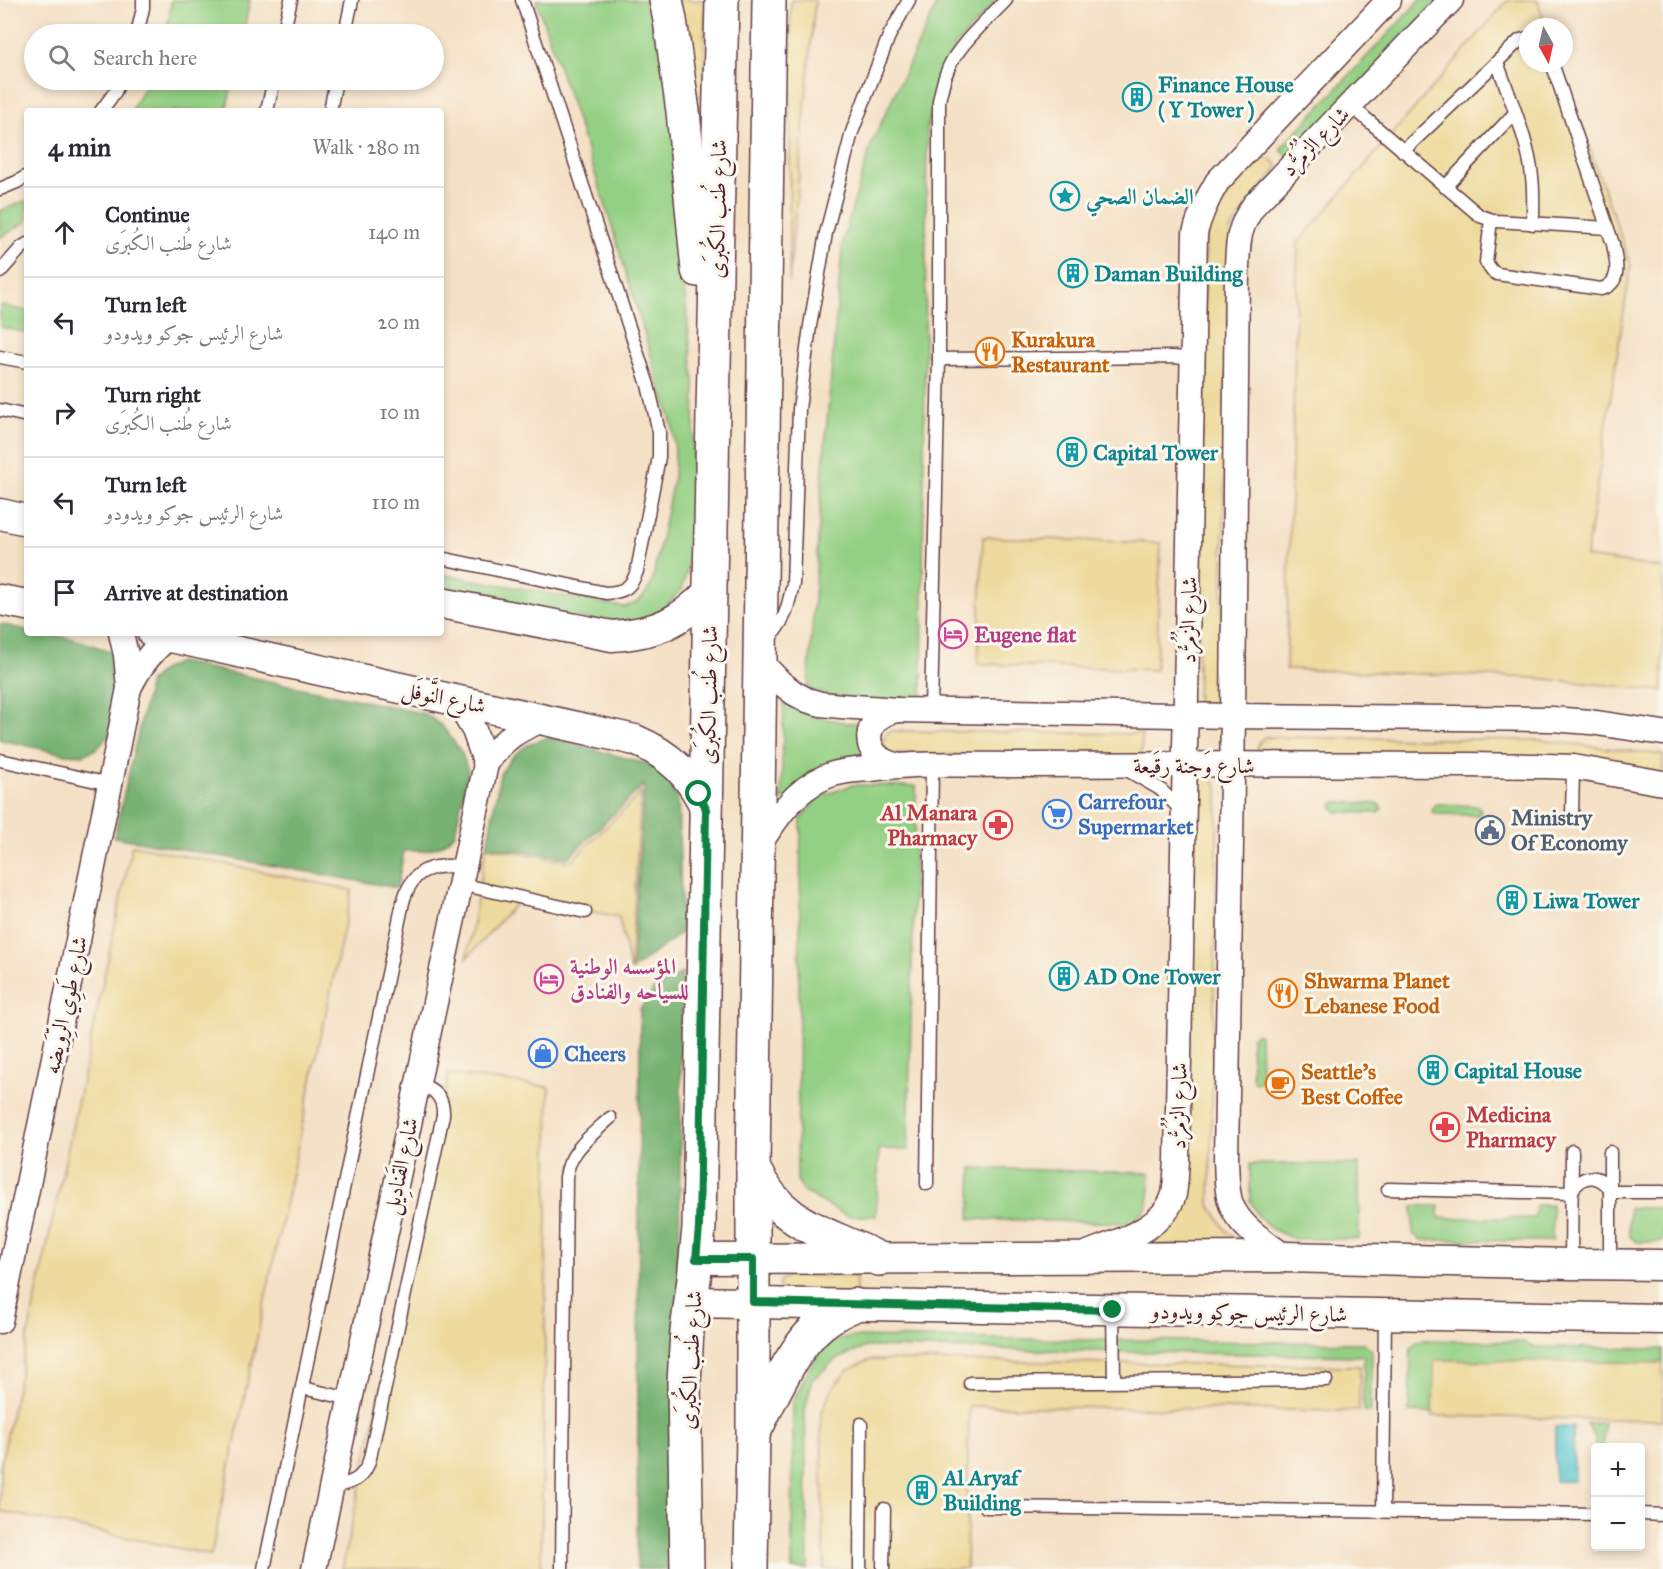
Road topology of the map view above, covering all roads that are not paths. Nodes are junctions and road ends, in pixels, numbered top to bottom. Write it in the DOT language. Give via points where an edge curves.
graph roads {
  1 [pos="144,0"];
  2 [pos="291,0"];
  3 [pos="352,0"];
  4 [pos="522,0"];
  5 [pos="666,0"];
  6 [pos="722,0"];
  7 [pos="769,0"];
  8 [pos="909,0"];
  9 [pos="1006,0"];
  10 [pos="1389,0"];
  11 [pos="1451,0"];
  12 [pos="139,24"];
  13 [pos="285,24"];
  14 [pos="347,24"];
  15 [pos="1519,41"];
  16 [pos="1497,62"];
  17 [pos="1555,72"];
  18 [pos="116,90"];
  19 [pos="272,90"];
  20 [pos="334,90"];
  21 [pos="1350,105"];
  22 [pos="103,108"];
  23 [pos="268,108"];
  24 [pos="331,108"];
  25 [pos="1515,113"];
  26 [pos="1403,151"];
  27 [pos="24,178"];
  28 [pos="1445,187"];
  29 [pos="0,189"];
  30 [pos="1491,220"];
  31 [pos="1533,224"];
  32 [pos="1607,228"];
  33 [pos="24,246"];
  34 [pos="0,272"];
  35 [pos="0,357"];
  36 [pos="939,359"];
  37 [pos="1193,359"];
  38 [pos="24,361"];
  39 [pos="0,410"];
  40 [pos="713,412"];
  41 [pos="24,415"];
  42 [pos="0,514"];
  43 [pos="24,519"];
  44 [pos="444,559"];
  45 [pos="710,591"];
  46 [pos="0,600"];
  47 [pos="24,604"];
  48 [pos="444,604"];
  49 [pos="122,636"];
  50 [pos="161,636"];
  51 [pos="166,636"];
  52 [pos="759,655"];
  53 [pos="129,688"];
  54 [pos="456,700"];
  55 [pos="898,710"];
  56 [pos="931,710"];
  57 [pos="1187,715"];
  58 [pos="1233,716"];
  59 [pos="546,719"];
  60 [pos="1663,733"];
  61 [pos="0,760"];
  62 [pos="486,764"];
  63 [pos="1185,764"];
  64 [pos="896,765"];
  65 [pos="933,765"];
  66 [pos="1115,765"];
  67 [pos="1232,765"];
  68 [pos="1573,767"];
  69 [pos="1663,783"];
  70 [pos="110,784"];
  71 [pos="706,809"];
  72 [pos="1184,815"];
  73 [pos="1572,817"];
  74 [pos="757,848"];
  75 [pos="461,875"];
  76 [pos="585,912"];
  77 [pos="417,1084"];
  78 [pos="610,1118"];
  79 [pos="1572,1151"];
  80 [pos="1610,1152"];
  81 [pos="753,1168"];
  82 [pos="927,1184"];
  83 [pos="1388,1189"];
  84 [pos="1610,1190"];
  85 [pos="1572,1192"];
  86 [pos="1663,1192"];
  87 [pos="8,1246"];
  88 [pos="1078,1257"];
  89 [pos="1285,1257"];
  90 [pos="879,1258"];
  91 [pos="696,1259"];
  92 [pos="753,1259"];
  93 [pos="1571,1264"];
  94 [pos="1610,1265"];
  95 [pos="1663,1265"];
  96 [pos="691,1302"];
  97 [pos="753,1302"];
  98 [pos="854,1305"];
  99 [pos="1113,1310"];
  100 [pos="1385,1314"];
  101 [pos="1663,1319"];
  102 [pos="0,1321"];
  103 [pos="1326,1380"];
  104 [pos="1114,1382"];
  105 [pos="970,1383"];
  106 [pos="303,1388"];
  107 [pos="350,1399"];
  108 [pos="861,1424"];
  109 [pos="753,1432"];
  110 [pos="331,1487"];
  111 [pos="986,1507"];
  112 [pos="884,1509"];
  113 [pos="1383,1511"];
  114 [pos="1591,1514"];
  115 [pos="1645,1514"];
  116 [pos="1663,1515"];
  117 [pos="264,1569"];
  118 [pos="314,1569"];
  119 [pos="562,1569"];
  120 [pos="687,1569"];
  121 [pos="751,1569"];
  122 [pos="860,1569"];
  123 [pos="883,1569"];
  1 -- 12 [label="lane"];
  2 -- 13 [label="lane"];
  3 -- 14 [label="lane"];
  4 -- 44 [label="lane" via="648,385 659,432 659,457 637,571 627,588 606,593"];
  5 -- 40 [label="main road" via="683,111"];
  6 -- 40 [label="main road, شارع طُنب الكُبرَى"];
  7 -- 52 [label="main road"];
  8 -- 52 [label="lane" via="889,36 852,132 826,233 800,409 793,584 788,609"];
  9 -- 36 [label="lane" via="952,62 939,101"];
  10 -- 37 [label="street, شارع الزُمُرُّد" via="1258,138 1207,198 1195,233"];
  11 -- 21 [label="street, شارع الزُمُرُّد"];
  15 -- 16 [label="lane"];
  16 -- 25 [label="lane"];
  16 -- 26 [label="lane"];
  17 -- 32 [label="lane"];
  18 -- 22 [label="lane"];
  19 -- 23 [label="lane"];
  20 -- 24 [label="lane"];
  21 -- 26 [label="lane"];
  21 -- 58 [label="street, شارع الزُمُرُّد" via="1255,204 1239,234"];
  25 -- 28 [label="lane"];
  25 -- 31 [label="lane" via="1532,177"];
  26 -- 28 [label="lane"];
  27 -- 29 [label="lane"];
  28 -- 30 [label="lane" via="1480,216"];
  30 -- 31 [label="lane"];
  30 -- 32 [label="lane" via="1485,257 1492,271 1601,289 1612,284 1616,271"];
  31 -- 32 [label="lane"];
  33 -- 34 [label="lane"];
  35 -- 38 [label="lane"];
  36 -- 37 [label="lane"];
  36 -- 56 [label="lane"];
  37 -- 57 [label="street, شارع الزُمُرُّد"];
  39 -- 41 [label="lane"];
  40 -- 45 [label="main road, شارع طُنب الكُبرَى"];
  42 -- 43 [label="street"];
  45 -- 48 [label="street" via="666,625 612,636"];
  45 -- 71 [label="main road, شارع طُنب الكُبرَى"];
  46 -- 47 [label="street"];
  49 -- 53 [label="street, شارع طَوِي الرِّوَيضه"];
  50 -- 53 [label="street, شارع طَوِي الرِّوَيضه"];
  51 -- 54 [label="street, شارع النَّوفَل"];
  52 -- 55 [label="street" via="781,683 807,700"];
  52 -- 74 [label="main road"];
  53 -- 70 [label="street, شارع طَوِي الرِّوَيضه"];
  54 -- 59 [label="street, شارع النَّوفَل"];
  54 -- 62 [label="street" via="474,730"];
  55 -- 56 [label="street"];
  55 -- 64 [label="street" via="875,720 869,737 874,753 887,764"];
  56 -- 57 [label="street"];
  57 -- 58 [label="street"];
  57 -- 63 [label="street, شارع الزُمُرُّد"];
  58 -- 60 [label="street" via="1552,719"];
  58 -- 67 [label="street, شارع الزُمُرُّد"];
  59 -- 62 [label="street, شارع القَنادِيل" via="505,740"];
  59 -- 71 [label="street, شارع النَّوفَل" via="619,735 651,747 690,779"];
  61 -- 70 [label="lane"];
  62 -- 75 [label="street, شارع القَنادِيل"];
  63 -- 66 [label="street, شارع وَجنة رقَيعة"];
  63 -- 67 [label="street, شارع وَجنة رقَيعة"];
  63 -- 72 [label="street, شارع الزُمُرُّد"];
  64 -- 65 [label="street, شارع وَجنة رقَيعة"];
  64 -- 74 [label="street, شارع وَجنة رقَيعة" via="841,772 808,786 779,814"];
  65 -- 66 [label="street, شارع وَجنة رقَيعة"];
  65 -- 82 [label="lane"];
  66 -- 72 [label="lane" via="1160,789"];
  67 -- 68 [label="street, شارع وَجنة رقَيعة"];
  67 -- 89 [label="street, شارع الزُمُرُّد" via="1228,1192 1238,1217"];
  68 -- 69 [label="street, شارع وَجنة رقَيعة"];
  68 -- 73 [label="lane"];
  70 -- 87 [label="street, شارع طَوِي الرِّوَيضه"];
  71 -- 91 [label="main road, شارع طُنب الكُبرَى"];
  72 -- 88 [label="street, شارع الزُمُرُّد" via="1177,1161 1173,1195 1156,1222"];
  74 -- 81 [label="main road"];
  75 -- 76 [label="lane"];
  75 -- 77 [label="street, شارع القَنادِيل"];
  75 -- 106 [label="lane" via="440,865 427,868 407,890"];
  77 -- 107 [label="street, شارع القَنادِيل"];
  77 -- 110 [label="lane" via="429,1087 438,1096 443,1115 369,1464 354,1482"];
  78 -- 119 [label="lane" via="576,1151 567,1167"];
  79 -- 85 [label="lane"];
  80 -- 84 [label="lane"];
  81 -- 90 [label="main road" via="768,1194 789,1215"];
  81 -- 92 [label="main road"];
  83 -- 85 [label="lane"];
  84 -- 85 [label="lane" via="1600,1179 1587,1178 1576,1184"];
  84 -- 86 [label="lane"];
  84 -- 94 [label="lane"];
  85 -- 93 [label="lane"];
  87 -- 102 [label="street, شارع طَوِي الرِّوَيضه"];
  88 -- 89 [label="street"];
  88 -- 90 [label="street"];
  89 -- 93 [label="street"];
  90 -- 92 [label="street"];
  91 -- 92 [label="street"];
  91 -- 96 [label="main road, شارع طُنب الكُبرَى"];
  92 -- 97 [label="main road"];
  93 -- 94 [label="street"];
  94 -- 95 [label="street"];
  96 -- 97 [label="street, شارع الرئيس جوكو ويدودو"];
  96 -- 120 [label="main road, شارع طُنب الكُبرَى" via="684,1383"];
  97 -- 98 [label="street, شارع الرئيس جوكو ويدودو"];
  97 -- 109 [label="main road"];
  98 -- 99 [label="street, شارع الرئيس جوكو ويدودو"];
  98 -- 109 [label="main road" via="837,1312 808,1336"];
  99 -- 100 [label="street, شارع الرئيس جوكو ويدودو"];
  99 -- 104 [label="lane"];
  100 -- 101 [label="street, شارع الرئيس جوكو ويدودو"];
  100 -- 113 [label="lane"];
  103 -- 104 [label="lane"];
  104 -- 105 [label="lane"];
  106 -- 107 [label="lane"];
  106 -- 117 [label="lane"];
  107 -- 110 [label="street, شارع القَنادِيل"];
  108 -- 122 [label="lane"];
  109 -- 121 [label="main road"];
  110 -- 118 [label="street, شارع القَنادِيل"];
  111 -- 113 [label="lane"];
  112 -- 123 [label="lane"];
  113 -- 114 [label="lane"];
  115 -- 116 [label="lane"];
}
